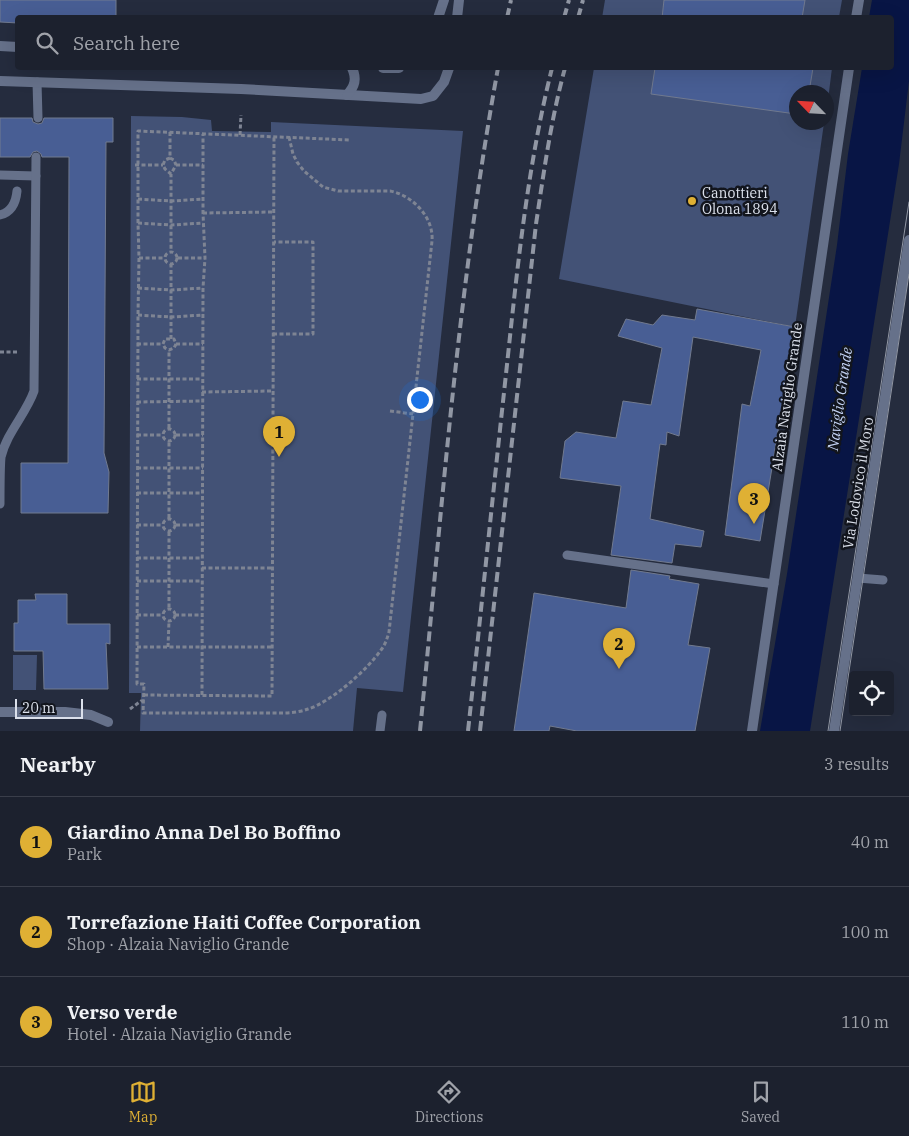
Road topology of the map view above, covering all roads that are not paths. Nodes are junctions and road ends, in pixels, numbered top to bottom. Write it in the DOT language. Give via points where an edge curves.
graph roads {
  1 [pos="444,0"];
  2 [pos="459,0"];
  3 [pos="859,0"];
  4 [pos="439,15"];
  5 [pos="457,15"];
  6 [pos="856,15"];
  7 [pos="0,46"];
  8 [pos="15,47"];
  9 [pos="353,70"];
  10 [pos="448,70"];
  11 [pos="849,70"];
  12 [pos="0,81"];
  13 [pos="36,82"];
  14 [pos="347,95"];
  15 [pos="38,118"];
  16 [pos="36,157"];
  17 [pos="0,176"];
  18 [pos="36,176"];
  19 [pos="17,192"];
  20 [pos="0,215"];
  21 [pos="909,240"];
  22 [pos="0,504"];
  23 [pos="567,555"];
  24 [pos="858,578"];
  25 [pos="883,580"];
  26 [pos="774,584"];
  27 [pos="0,712"];
  28 [pos="382,715"];
  29 [pos="108,722"];
  30 [pos="380,731"];
  31 [pos="752,731"];
  32 [pos="834,731"];
  1 -- 4 [label="street"];
  2 -- 5 [label="street"];
  3 -- 6 [label="street"];
  7 -- 8 [label="street"];
  9 -- 14 [label="street" via="355,81"];
  10 -- 14 [label="street" via="433,96 421,99"];
  11 -- 26 [label="street, Alzaia Naviglio Grande"];
  12 -- 13 [label="street"];
  13 -- 14 [label="street"];
  13 -- 15 [label="lane"];
  16 -- 18 [label="lane"];
  17 -- 18 [label="lane"];
  18 -- 22 [label="lane" via="34,391 0,458"];
  19 -- 20 [label="lane" via="12,208"];
  21 -- 24 [label="street, Via Lodovico il Moro"];
  23 -- 26 [label="lane"];
  24 -- 25 [label="lane"];
  24 -- 32 [label="street, Via Lodovico il Moro"];
  26 -- 31 [label="street, Alzaia Naviglio Grande"];
  27 -- 29 [label="street" via="65,712 90,715"];
  28 -- 30 [label="lane"];
}
